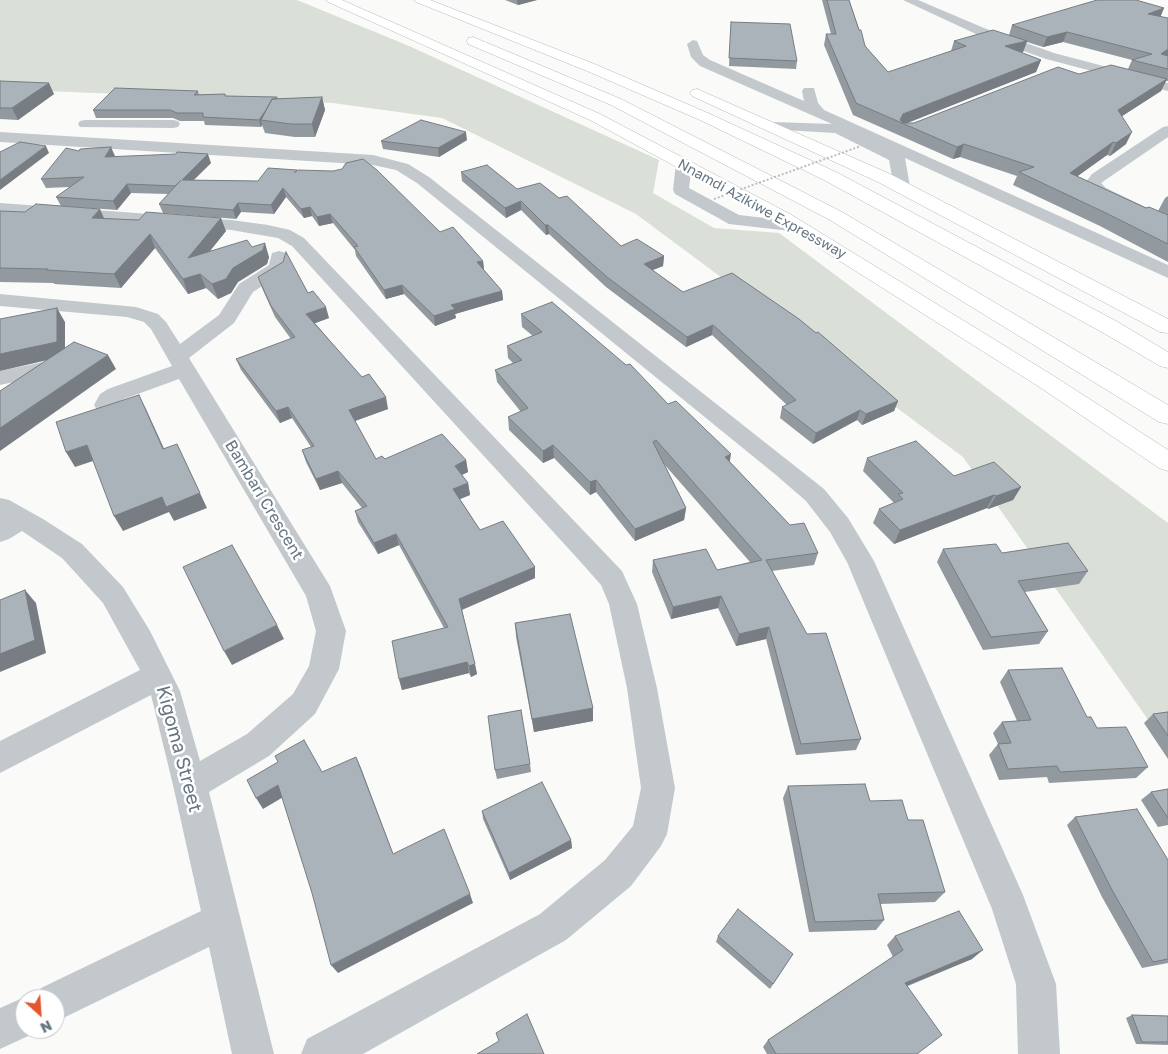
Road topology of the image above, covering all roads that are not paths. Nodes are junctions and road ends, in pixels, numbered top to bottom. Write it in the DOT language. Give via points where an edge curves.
graph roads {
  1 [pos="332,0"];
  2 [pos="372,0"];
  3 [pos="420,0"];
  4 [pos="909,0"];
  5 [pos="390,7"];
  6 [pos="1006,29"];
  7 [pos="453,33"];
  8 [pos="988,34"];
  9 [pos="692,44"];
  10 [pos="1076,63"];
  11 [pos="592,68"];
  12 [pos="1058,70"];
  13 [pos="1168,87"];
  14 [pos="809,92"];
  15 [pos="616,102"];
  16 [pos="819,113"];
  17 [pos="85,124"];
  18 [pos="128,124"];
  19 [pos="173,124"];
  20 [pos="772,126"];
  21 [pos="1168,130"];
  22 [pos="0,137"];
  23 [pos="107,143"];
  24 [pos="684,164"];
  25 [pos="902,187"];
  26 [pos="755,203"];
  27 [pos="0,208"];
  28 [pos="1168,225"];
  29 [pos="799,227"];
  30 [pos="279,257"];
  31 [pos="1168,272"];
  32 [pos="0,300"];
  33 [pos="1168,327"];
  34 [pos="1168,361"];
  35 [pos="181,362"];
  36 [pos="48,368"];
  37 [pos="0,378"];
  38 [pos="105,405"];
  39 [pos="1168,416"];
  40 [pos="1168,462"];
  41 [pos="7,519"];
  42 [pos="158,676"];
  43 [pos="0,758"];
  44 [pos="190,785"];
  45 [pos="222,920"];
  46 [pos="65,997"];
  47 [pos="15,1022"];
  48 [pos="0,1029"];
  49 [pos="253,1054"];
  50 [pos="322,1054"];
  51 [pos="1039,1054"];
  1 -- 24 [label="highway, Nnamdi Azikiwe Expressway" via="595,116"];
  2 -- 5 [label="highway"];
  3 -- 11 [label="highway"];
  4 -- 8 [label="street"];
  6 -- 8 [label="street"];
  7 -- 15 [label="highway, Nnamdi Azikiwe Expressway"];
  8 -- 10 [label="street"];
  9 -- 16 [label="street" via="697,57 705,63"];
  10 -- 12 [label="street"];
  10 -- 13 [label="street"];
  11 -- 20 [label="highway" via="682,88"];
  11 -- 34 [label="highway" via="830,176"];
  14 -- 16 [label="street" via="811,104"];
  15 -- 26 [label="highway"];
  15 -- 39 [label="highway, Nnamdi Azikiwe Expressway" via="836,216"];
  16 -- 31 [label="street"];
  17 -- 18 [label="street"];
  18 -- 19 [label="street"];
  18 -- 23 [label="street"];
  20 -- 25 [label="highway"];
  20 -- 25 [label="street" via="838,129 897,158"];
  21 -- 28 [label="street" via="1093,182 1100,192 1156,212"];
  22 -- 23 [label="street"];
  23 -- 51 [label="street" via="373,160 402,167 431,186 815,495 839,525 860,561 1010,908 1036,984"];
  24 -- 26 [label="highway, Nnamdi Azikiwe Expressway"];
  24 -- 29 [label="street" via="681,190 735,220"];
  25 -- 33 [label="highway"];
  26 -- 29 [label="highway, Nnamdi Azikiwe Expressway"];
  27 -- 50 [label="street" via="231,225 284,234 298,242 588,552 612,579 623,604 642,688 658,788 649,834 618,874 553,927"];
  29 -- 40 [label="highway, Nnamdi Azikiwe Expressway" via="1049,382"];
  30 -- 35 [label="street" via="278,268 246,288 228,319"];
  32 -- 35 [label="street, Bambari Crescent" via="142,314 159,326"];
  35 -- 38 [label="street" via="120,392"];
  35 -- 44 [label="street, Bambari Crescent" via="320,594 331,631 324,669 304,704 258,745"];
  36 -- 37 [label="street"];
  41 -- 42 [label="street, Kigoma Street" via="72,551 113,595"];
  42 -- 43 [label="street"];
  42 -- 44 [label="street, Kigoma Street"];
  44 -- 45 [label="street, Kigoma Street"];
  45 -- 46 [label="street"];
  45 -- 49 [label="street, Kigoma Street"];
  47 -- 48 [label="street"];
}
